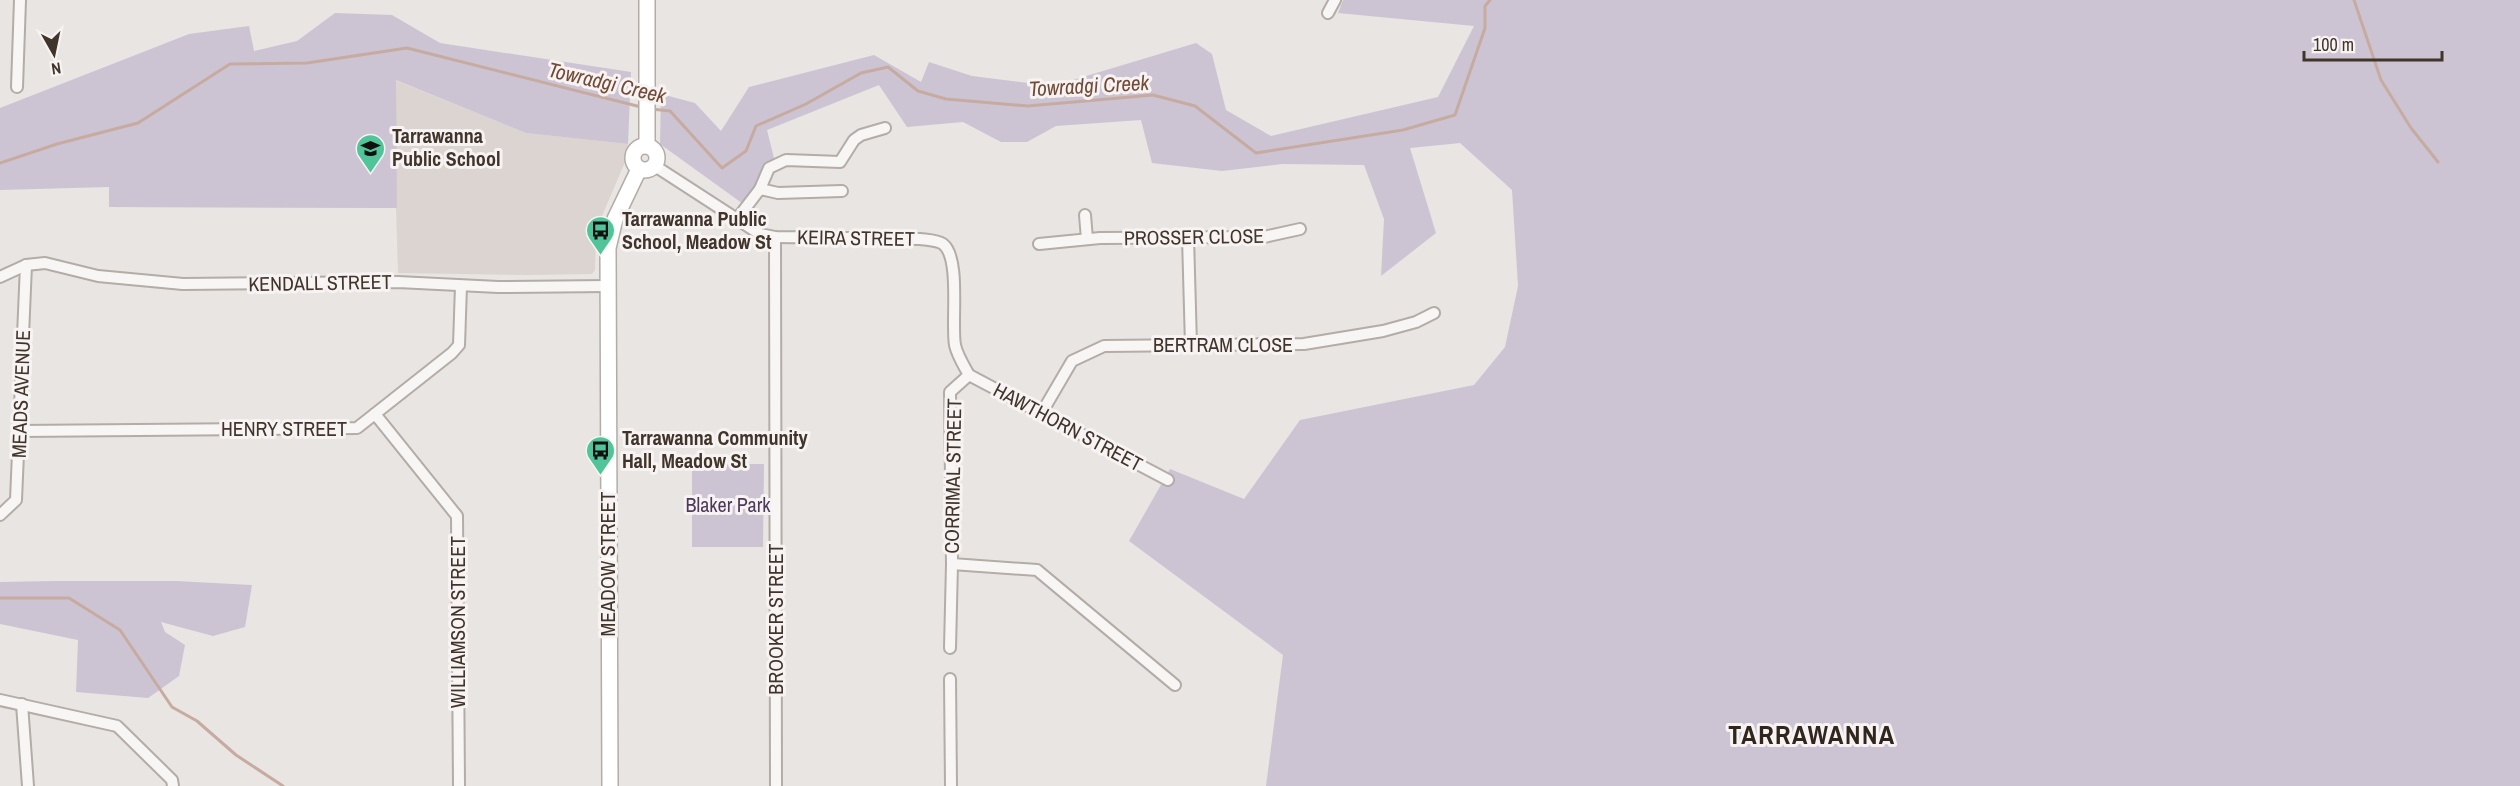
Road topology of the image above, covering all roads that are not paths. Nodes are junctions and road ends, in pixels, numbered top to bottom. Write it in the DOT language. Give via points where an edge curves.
graph roads {
  1 [pos="20,0"];
  2 [pos="647,0"];
  3 [pos="1335,0"];
  4 [pos="1328,13"];
  5 [pos="17,87"];
  6 [pos="885,128"];
  7 [pos="647,146"];
  8 [pos="655,166"];
  9 [pos="639,169"];
  10 [pos="760,189"];
  11 [pos="843,191"];
  12 [pos="1085,215"];
  13 [pos="737,219"];
  14 [pos="1300,229"];
  15 [pos="775,237"];
  16 [pos="1188,237"];
  17 [pos="1088,239"];
  18 [pos="943,244"];
  19 [pos="1039,244"];
  20 [pos="31,264"];
  21 [pos="0,277"];
  22 [pos="461,286"];
  23 [pos="608,286"];
  24 [pos="1434,313"];
  25 [pos="1191,345"];
  26 [pos="969,375"];
  27 [pos="375,414"];
  28 [pos="1041,414"];
  29 [pos="19,431"];
  30 [pos="1168,480"];
  31 [pos="0,515"];
  32 [pos="952,564"];
  33 [pos="950,648"];
  34 [pos="950,679"];
  35 [pos="1175,685"];
  36 [pos="0,700"];
  37 [pos="22,704"];
  38 [pos="28,786"];
  39 [pos="173,786"];
  40 [pos="459,786"];
  41 [pos="610,786"];
  42 [pos="776,786"];
  43 [pos="951,786"];
  1 -- 5 [label="street"];
  2 -- 7 [label="main road"];
  3 -- 4 [label="street"];
  6 -- 10 [label="street" via="854,140 840,162 786,160 769,168"];
  7 -- 8 [label="main road" via="656,153"];
  7 -- 9 [label="main road" via="634,154"];
  8 -- 9 [label="main road" via="646,171"];
  8 -- 13 [label="street, KEIRA STREET"];
  9 -- 23 [label="main road, MEADOW STREET" via="611,231"];
  10 -- 11 [label="street" via="778,194"];
  10 -- 13 [label="street"];
  12 -- 17 [label="street"];
  13 -- 15 [label="street, KEIRA STREET" via="760,234"];
  14 -- 16 [label="street, PROSSER CLOSE" via="1264,237"];
  15 -- 18 [label="street, KEIRA STREET" via="920,239"];
  15 -- 42 [label="street, BROOKER STREET"];
  16 -- 17 [label="street, PROSSER CLOSE"];
  16 -- 25 [label="street"];
  17 -- 19 [label="street, PROSSER CLOSE"];
  18 -- 26 [label="street, CORRIMAL STREET" via="952,263 955,346"];
  20 -- 21 [label="street"];
  20 -- 22 [label="street, KENDALL STREET" via="45,263 98,276 183,284 398,282"];
  20 -- 29 [label="street, MEADS AVENUE"];
  22 -- 23 [label="street, KENDALL STREET"];
  22 -- 27 [label="street, HENRY STREET" via="459,345"];
  23 -- 41 [label="main road, MEADOW STREET"];
  24 -- 25 [label="street, BERTRAM CLOSE" via="1383,331 1304,344"];
  25 -- 28 [label="street, BERTRAM CLOSE" via="1104,346 1072,361"];
  26 -- 28 [label="street, HAWTHORN STREET"];
  26 -- 32 [label="street, CORRIMAL STREET" via="950,392"];
  27 -- 29 [label="street, HENRY STREET" via="357,428"];
  27 -- 40 [label="street, WILLIAMSON STREET" via="458,516"];
  28 -- 30 [label="street, HAWTHORN STREET"];
  29 -- 31 [label="street, MEADS AVENUE" via="16,500"];
  32 -- 33 [label="street, CORRIMAL STREET"];
  32 -- 35 [label="street" via="1037,570"];
  34 -- 43 [label="street"];
  36 -- 37 [label="street"];
  37 -- 38 [label="street"];
  37 -- 39 [label="street" via="117,726 172,780"];
}
